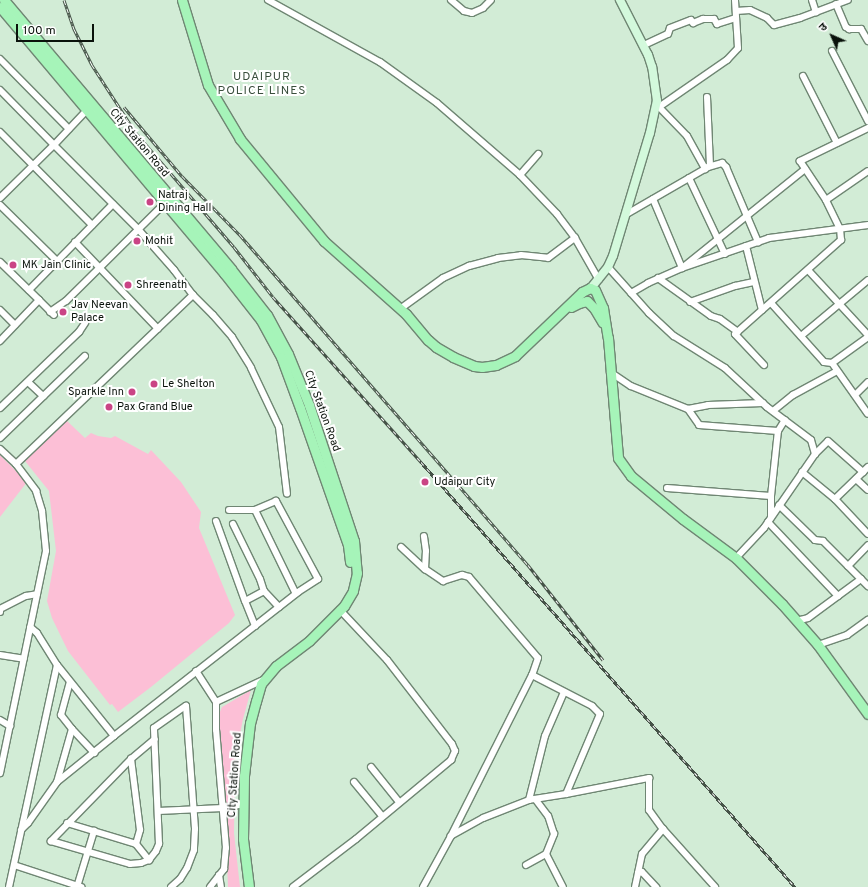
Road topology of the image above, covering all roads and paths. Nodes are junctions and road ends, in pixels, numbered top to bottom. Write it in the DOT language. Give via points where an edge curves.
graph roads {
  1 [pos="4,0"];
  2 [pos="182,0"];
  3 [pos="268,0"];
  4 [pos="451,0"];
  5 [pos="491,0"];
  6 [pos="620,0"];
  7 [pos="735,0"];
  8 [pos="812,0"];
  9 [pos="848,0"];
  10 [pos="836,4"];
  11 [pos="0,7"];
  12 [pos="816,12"];
  13 [pos="736,14"];
  14 [pos="868,41"];
  15 [pos="644,45"];
  16 [pos="832,51"];
  17 [pos="0,59"];
  18 [pos="803,76"];
  19 [pos="0,90"];
  20 [pos="707,97"];
  21 [pos="657,107"];
  22 [pos="86,111"];
  23 [pos="868,121"];
  24 [pos="868,128"];
  25 [pos="69,129"];
  26 [pos="0,132"];
  27 [pos="837,144"];
  28 [pos="54,145"];
  29 [pos="538,154"];
  30 [pos="33,165"];
  31 [pos="708,167"];
  32 [pos="805,169"];
  33 [pos="868,171"];
  34 [pos="520,175"];
  35 [pos="689,178"];
  36 [pos="0,198"];
  37 [pos="653,199"];
  38 [pos="826,200"];
  39 [pos="167,201"];
  40 [pos="113,204"];
  41 [pos="0,205"];
  42 [pos="625,215"];
  43 [pos="747,216"];
  44 [pos="92,225"];
  45 [pos="868,225"];
  46 [pos="138,229"];
  47 [pos="840,229"];
  48 [pos="575,238"];
  49 [pos="718,239"];
  50 [pos="76,242"];
  51 [pos="758,242"];
  52 [pos="746,246"];
  53 [pos="725,254"];
  54 [pos="0,262"];
  55 [pos="57,262"];
  56 [pos="608,267"];
  57 [pos="100,268"];
  58 [pos="682,268"];
  59 [pos="808,270"];
  60 [pos="658,278"];
  61 [pos="599,280"];
  62 [pos="868,280"];
  63 [pos="754,282"];
  64 [pos="592,288"];
  65 [pos="29,290"];
  66 [pos="631,293"];
  67 [pos="192,295"];
  68 [pos="39,300"];
  69 [pos="587,301"];
  70 [pos="690,302"];
  71 [pos="771,302"];
  72 [pos="839,303"];
  73 [pos="400,309"];
  74 [pos="0,310"];
  75 [pos="762,310"];
  76 [pos="559,314"];
  77 [pos="85,323"];
  78 [pos="15,325"];
  79 [pos="158,329"];
  80 [pos="607,330"];
  81 [pos="738,332"];
  82 [pos="801,336"];
  83 [pos="868,336"];
  84 [pos="0,341"];
  85 [pos="85,356"];
  86 [pos="832,363"];
  87 [pos="764,365"];
  88 [pos="837,371"];
  89 [pos="610,372"];
  90 [pos="28,382"];
  91 [pos="868,382"];
  92 [pos="855,395"];
  93 [pos="43,396"];
  94 [pos="763,403"];
  95 [pos="0,408"];
  96 [pos="688,409"];
  97 [pos="773,411"];
  98 [pos="868,414"];
  99 [pos="786,420"];
  100 [pos="778,431"];
  101 [pos="0,438"];
  102 [pos="0,448"];
  103 [pos="815,454"];
  104 [pos="16,464"];
  105 [pos="868,466"];
  106 [pos="802,472"];
  107 [pos="863,472"];
  108 [pos="856,479"];
  109 [pos="667,488"];
  110 [pos="868,490"];
  111 [pos="287,494"];
  112 [pos="771,496"];
  113 [pos="835,499"];
  114 [pos="779,505"];
  115 [pos="229,510"];
  116 [pos="255,510"];
  117 [pos="769,519"];
  118 [pos="216,521"];
  119 [pos="233,524"];
  120 [pos="868,534"];
  121 [pos="424,536"];
  122 [pos="868,545"];
  123 [pos="401,547"];
  124 [pos="736,558"];
  125 [pos="848,566"];
  126 [pos="426,569"];
  127 [pos="861,579"];
  128 [pos="868,586"];
  129 [pos="264,592"];
  130 [pos="37,594"];
  131 [pos="296,594"];
  132 [pos="838,596"];
  133 [pos="245,601"];
  134 [pos="279,607"];
  135 [pos="0,610"];
  136 [pos="340,610"];
  137 [pos="868,620"];
  138 [pos="796,621"];
  139 [pos="255,626"];
  140 [pos="30,627"];
  141 [pos="818,646"];
  142 [pos="0,655"];
  143 [pos="24,659"];
  144 [pos="57,665"];
  145 [pos="196,671"];
  146 [pos="532,675"];
  147 [pos="262,681"];
  148 [pos="70,682"];
  149 [pos="564,692"];
  150 [pos="216,702"];
  151 [pos="868,714"];
  152 [pos="0,720"];
  153 [pos="10,726"];
  154 [pos="72,729"];
  155 [pos="114,736"];
  156 [pos="154,739"];
  157 [pos="94,753"];
  158 [pos="131,760"];
  159 [pos="371,766"];
  160 [pos="0,773"];
  161 [pos="57,782"];
  162 [pos="354,782"];
  163 [pos="566,794"];
  164 [pos="532,800"];
  165 [pos="399,802"];
  166 [pos="241,804"];
  167 [pos="223,808"];
  168 [pos="193,809"];
  169 [pos="158,811"];
  170 [pos="382,816"];
  171 [pos="67,823"];
  172 [pos="663,829"];
  173 [pos="21,830"];
  174 [pos="94,831"];
  175 [pos="452,836"];
  176 [pos="136,844"];
  177 [pos="89,852"];
  178 [pos="546,854"];
  179 [pos="149,860"];
  180 [pos="14,865"];
  181 [pos="526,865"];
  182 [pos="638,872"];
  183 [pos="219,875"];
  184 [pos="9,887"];
  185 [pos="78,887"];
  186 [pos="171,887"];
  187 [pos="210,887"];
  188 [pos="221,887"];
  189 [pos="243,887"];
  190 [pos="249,887"];
  191 [pos="293,887"];
  192 [pos="423,887"];
  193 [pos="562,887"];
  194 [pos="635,887"];
  195 [pos="656,887"];
  196 [pos="715,887"];
  1 -- 39 [label="main road, City Station Road"];
  2 -- 73 [label="main road" via="208,85 240,139 324,241"];
  3 -- 34 [label="street" via="380,62 437,103"];
  4 -- 5 [label="street" via="464,11 472,13 483,8"];
  6 -- 15 [label="street"];
  7 -- 13 [label="street"];
  8 -- 12 [label="street"];
  9 -- 10 [label="street"];
  10 -- 12 [label="street"];
  10 -- 14 [label="street" via="846,27 861,29"];
  11 -- 22 [label="main road, City Station Road"];
  12 -- 13 [label="street" via="774,25 767,18 750,10"];
  13 -- 15 [label="street" via="717,24 714,19 703,19 693,23 691,20 670,28 668,34"];
  13 -- 21 [label="street" via="738,48 727,60"];
  15 -- 21 [label="street" via="652,67"];
  16 -- 23 [label="street"];
  17 -- 25 [label="street"];
  18 -- 27 [label="street"];
  19 -- 28 [label="street"];
  20 -- 31 [label="street"];
  21 -- 31 [label="street" via="687,136"];
  21 -- 42 [label="street"];
  22 -- 25 [label="street"];
  22 -- 39 [label="main road, City Station Road"];
  24 -- 27 [label="street"];
  25 -- 28 [label="street"];
  26 -- 30 [label="street"];
  27 -- 32 [label="street" via="800,161"];
  28 -- 30 [label="street"];
  28 -- 40 [label="street"];
  29 -- 34 [label="street"];
  30 -- 36 [label="street"];
  30 -- 44 [label="street"];
  31 -- 35 [label="street"];
  31 -- 43 [label="street" via="720,163 725,166"];
  32 -- 38 [label="street"];
  32 -- 43 [label="street"];
  33 -- 38 [label="street"];
  34 -- 48 [label="street" via="557,214"];
  35 -- 37 [label="street"];
  35 -- 49 [label="street"];
  37 -- 42 [label="street"];
  37 -- 58 [label="street"];
  38 -- 47 [label="street"];
  39 -- 46 [label="street"];
  39 -- 136 [label="main road, City Station Road" via="231,269 266,315 288,354 303,390 354,541 357,573 353,591"];
  39 -- 147 [label="main road, City Station Road" via="261,320 273,340 348,544 351,573 348,589 338,604 310,633 272,665"];
  40 -- 44 [label="street"];
  40 -- 46 [label="street"];
  41 -- 55 [label="street"];
  42 -- 56 [label="street"];
  43 -- 49 [label="street"];
  43 -- 51 [label="street"];
  44 -- 50 [label="street"];
  45 -- 47 [label="street"];
  46 -- 57 [label="street"];
  46 -- 67 [label="street"];
  47 -- 51 [label="street" via="769,238"];
  47 -- 59 [label="street" via="841,240"];
  48 -- 61 [label="street"];
  48 -- 73 [label="street" via="548,258 521,255 469,266 443,278"];
  49 -- 53 [label="street"];
  49 -- 58 [label="street"];
  50 -- 55 [label="street"];
  50 -- 57 [label="street"];
  51 -- 52 [label="street"];
  52 -- 53 [label="street"];
  52 -- 63 [label="street"];
  53 -- 58 [label="street"];
  54 -- 65 [label="street"];
  55 -- 65 [label="street"];
  56 -- 61 [label="street"];
  56 -- 66 [label="street"];
  57 -- 68 [label="street" via="52,313"];
  57 -- 79 [label="street"];
  58 -- 60 [label="street"];
  59 -- 71 [label="street"];
  59 -- 72 [label="street"];
  60 -- 66 [label="street"];
  60 -- 70 [label="street"];
  61 -- 64 [label="street"];
  62 -- 72 [label="street"];
  63 -- 70 [label="street"];
  63 -- 75 [label="street"];
  64 -- 69 [label="main road" via="594,296 592,300"];
  64 -- 76 [label="main road" via="582,292"];
  64 -- 80 [label="main road" via="602,303"];
  65 -- 68 [label="street"];
  66 -- 94 [label="street" via="674,336 725,368"];
  67 -- 79 [label="street"];
  67 -- 111 [label="street" via="214,315 232,337 251,368 279,427"];
  68 -- 78 [label="street"];
  69 -- 76 [label="main road"];
  69 -- 80 [label="main road"];
  70 -- 81 [label="street"];
  71 -- 75 [label="street"];
  71 -- 82 [label="street"];
  72 -- 82 [label="street"];
  72 -- 83 [label="street"];
  73 -- 76 [label="main road" via="436,346 465,362 482,367 510,359"];
  74 -- 78 [label="street"];
  75 -- 81 [label="street"];
  77 -- 90 [label="street"];
  78 -- 84 [label="street"];
  79 -- 104 [label="street"];
  80 -- 89 [label="main road"];
  81 -- 87 [label="street" via="735,334"];
  82 -- 86 [label="street" via="824,362"];
  83 -- 86 [label="street"];
  85 -- 93 [label="street"];
  86 -- 88 [label="street"];
  88 -- 92 [label="street"];
  88 -- 97 [label="street" via="794,395"];
  89 -- 96 [label="street" via="631,386"];
  89 -- 124 [label="main road" via="618,458 631,476 650,493"];
  90 -- 93 [label="street"];
  90 -- 95 [label="street"];
  91 -- 92 [label="street"];
  92 -- 98 [label="street"];
  93 -- 101 [label="street"];
  94 -- 96 [label="street" via="708,405"];
  94 -- 97 [label="street"];
  96 -- 100 [label="street" via="699,425"];
  97 -- 99 [label="street"];
  99 -- 100 [label="street"];
  99 -- 103 [label="street" via="811,440"];
  100 -- 112 [label="street"];
  102 -- 104 [label="street"];
  103 -- 106 [label="street"];
  103 -- 107 [label="street" via="828,441"];
  104 -- 130 [label="street" via="36,491 42,511 46,551"];
  105 -- 107 [label="street"];
  106 -- 113 [label="street"];
  106 -- 114 [label="street"];
  107 -- 108 [label="street"];
  108 -- 110 [label="street"];
  108 -- 113 [label="street"];
  109 -- 112 [label="street"];
  112 -- 117 [label="street"];
  113 -- 120 [label="street"];
  114 -- 117 [label="street"];
  114 -- 125 [label="street" via="815,540 823,541"];
  115 -- 116 [label="street"];
  116 -- 131 [label="street"];
  116 -- 131 [label="street" via="276,502 318,579"];
  117 -- 124 [label="street"];
  117 -- 132 [label="street"];
  118 -- 133 [label="street"];
  119 -- 129 [label="street"];
  121 -- 126 [label="street"];
  122 -- 125 [label="street"];
  123 -- 126 [label="street"];
  124 -- 138 [label="main road"];
  125 -- 127 [label="street"];
  126 -- 146 [label="street" via="443,582 462,575 469,577 538,658"];
  127 -- 128 [label="street"];
  127 -- 132 [label="street"];
  129 -- 133 [label="street"];
  129 -- 134 [label="street"];
  130 -- 135 [label="street" via="26,596"];
  130 -- 140 [label="street"];
  131 -- 134 [label="street"];
  132 -- 138 [label="street" via="808,618"];
  133 -- 139 [label="street"];
  134 -- 139 [label="street"];
  136 -- 147 [label="main road, City Station Road" via="309,641 276,666"];
  136 -- 165 [label="street" via="387,660 452,744 455,752 451,760"];
  137 -- 141 [label="street" via="847,635"];
  138 -- 141 [label="main road"];
  139 -- 145 [label="street"];
  140 -- 143 [label="street"];
  140 -- 144 [label="street" via="37,633"];
  141 -- 151 [label="main road"];
  142 -- 143 [label="street"];
  143 -- 153 [label="street"];
  144 -- 148 [label="street"];
  144 -- 173 [label="street"];
  145 -- 150 [label="street"];
  145 -- 155 [label="street"];
  146 -- 149 [label="street"];
  146 -- 175 [label="street"];
  147 -- 150 [label="street"];
  147 -- 166 [label="main road, City Station Road" via="251,699 245,722 239,775"];
  148 -- 154 [label="street" via="61,714"];
  148 -- 155 [label="street"];
  149 -- 163 [label="street" via="592,706 600,714"];
  149 -- 164 [label="street" via="545,736"];
  150 -- 167 [label="street"];
  152 -- 153 [label="street"];
  153 -- 160 [label="street"];
  154 -- 157 [label="street"];
  154 -- 161 [label="street"];
  155 -- 157 [label="street"];
  156 -- 158 [label="street"];
  156 -- 168 [label="street" via="154,728 186,706"];
  156 -- 169 [label="street"];
  157 -- 161 [label="street"];
  158 -- 171 [label="street"];
  158 -- 176 [label="street" via="140,830"];
  159 -- 165 [label="street"];
  161 -- 173 [label="street"];
  162 -- 170 [label="street"];
  163 -- 164 [label="street"];
  163 -- 172 [label="street" via="649,778 649,810"];
  164 -- 175 [label="street" via="483,818"];
  164 -- 178 [label="street" via="548,816 554,834"];
  165 -- 170 [label="street"];
  166 -- 167 [label="street"];
  166 -- 189 [label="main road, City Station Road" via="238,839"];
  166 -- 190 [label="main road, City Station Road"];
  167 -- 168 [label="street"];
  167 -- 183 [label="street" via="226,848 224,869"];
  168 -- 169 [label="street"];
  168 -- 186 [label="street" via="194,850 180,879"];
  169 -- 179 [label="street" via="159,844"];
  170 -- 191 [label="street"];
  171 -- 174 [label="street"];
  171 -- 177 [label="street" via="51,841"];
  172 -- 182 [label="street" via="642,854"];
  172 -- 196 [label="street"];
  173 -- 180 [label="street"];
  174 -- 176 [label="street"];
  174 -- 177 [label="street"];
  175 -- 192 [label="street"];
  176 -- 179 [label="street"];
  177 -- 179 [label="street" via="130,864"];
  177 -- 185 [label="street"];
  178 -- 181 [label="street"];
  178 -- 193 [label="street"];
  180 -- 184 [label="street"];
  180 -- 185 [label="street"];
  182 -- 194 [label="street"];
  182 -- 195 [label="street" via="642,872"];
  183 -- 187 [label="street"];
  183 -- 188 [label="street"];
}
